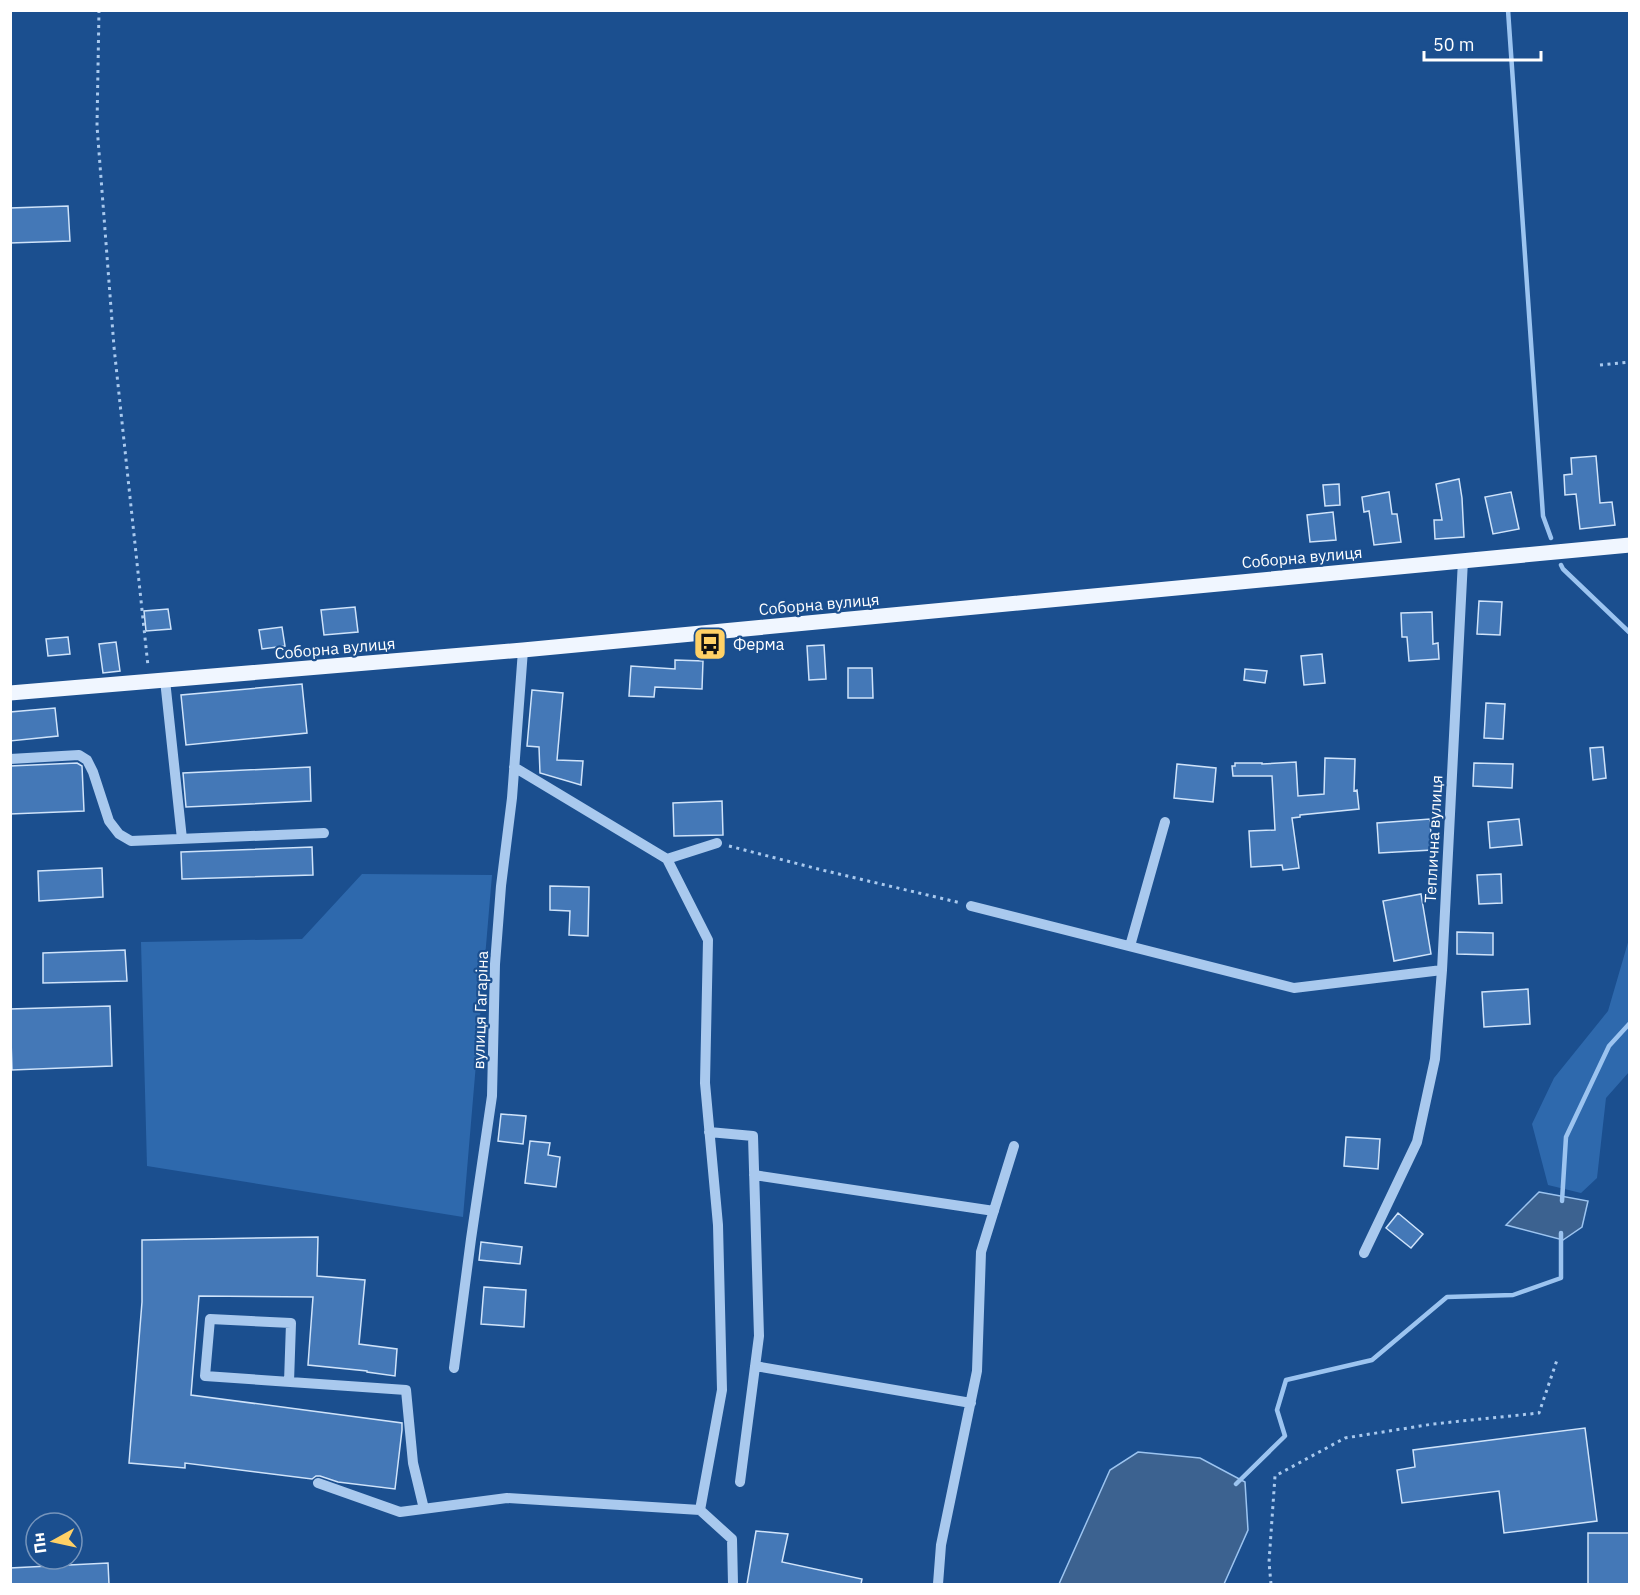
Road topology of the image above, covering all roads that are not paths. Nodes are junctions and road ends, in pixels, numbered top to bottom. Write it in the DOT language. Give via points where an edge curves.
graph roads {
  1 [pos="1629,544"];
  2 [pos="1463,560"];
  3 [pos="523,650"];
  4 [pos="157,681"];
  5 [pos="10,693"];
  6 [pos="10,759"];
  7 [pos="514,767"];
  8 [pos="1165,822"];
  9 [pos="324,833"];
  10 [pos="182,839"];
  11 [pos="717,843"];
  12 [pos="667,859"];
  13 [pos="971,906"];
  14 [pos="1130,946"];
  15 [pos="1442,970"];
  16 [pos="709,1132"];
  17 [pos="1014,1146"];
  18 [pos="754,1175"];
  19 [pos="994,1210"];
  20 [pos="1364,1252"];
  21 [pos="755,1366"];
  22 [pos="454,1368"];
  23 [pos="289,1382"];
  24 [pos="971,1403"];
  25 [pos="740,1482"];
  26 [pos="318,1483"];
  27 [pos="424,1509"];
  28 [pos="700,1510"];
  29 [pos="733,1584"];
  30 [pos="938,1584"];
  1 -- 2 [label="main road, Соборна вулиця"];
  2 -- 3 [label="main road, Соборна вулиця"];
  2 -- 15 [label="street, Теплична вулиця"];
  3 -- 4 [label="main road, Соборна вулиця"];
  3 -- 7 [label="street, вулиця Гагаріна"];
  4 -- 5 [label="main road, Соборна вулиця"];
  4 -- 10 [label="street"];
  6 -- 10 [label="street" via="79,755 87,760 109,821 119,834 131,841"];
  7 -- 12 [label="street"];
  7 -- 22 [label="street, вулиця Гагаріна" via="495,964 492,1096"];
  8 -- 14 [label="street"];
  9 -- 10 [label="street"];
  11 -- 12 [label="street"];
  12 -- 16 [label="street" via="708,940 705,1083"];
  13 -- 14 [label="street"];
  14 -- 15 [label="street" via="1294,988"];
  15 -- 20 [label="street, Теплична вулиця" via="1435,1059 1417,1142"];
  16 -- 18 [label="street" via="753,1136"];
  16 -- 28 [label="street" via="718,1225 722,1390"];
  17 -- 19 [label="street"];
  18 -- 19 [label="street"];
  18 -- 21 [label="street" via="759,1336"];
  19 -- 24 [label="street" via="981,1251 977,1371"];
  21 -- 24 [label="street"];
  21 -- 25 [label="street"];
  23 -- 23 [label="street" via="206,1376 210,1319 291,1323"];
  23 -- 27 [label="street" via="406,1390 413,1463"];
  24 -- 30 [label="street" via="941,1545"];
  26 -- 27 [label="street" via="400,1512"];
  27 -- 28 [label="street" via="507,1498"];
  28 -- 29 [label="street" via="732,1539"];
}
